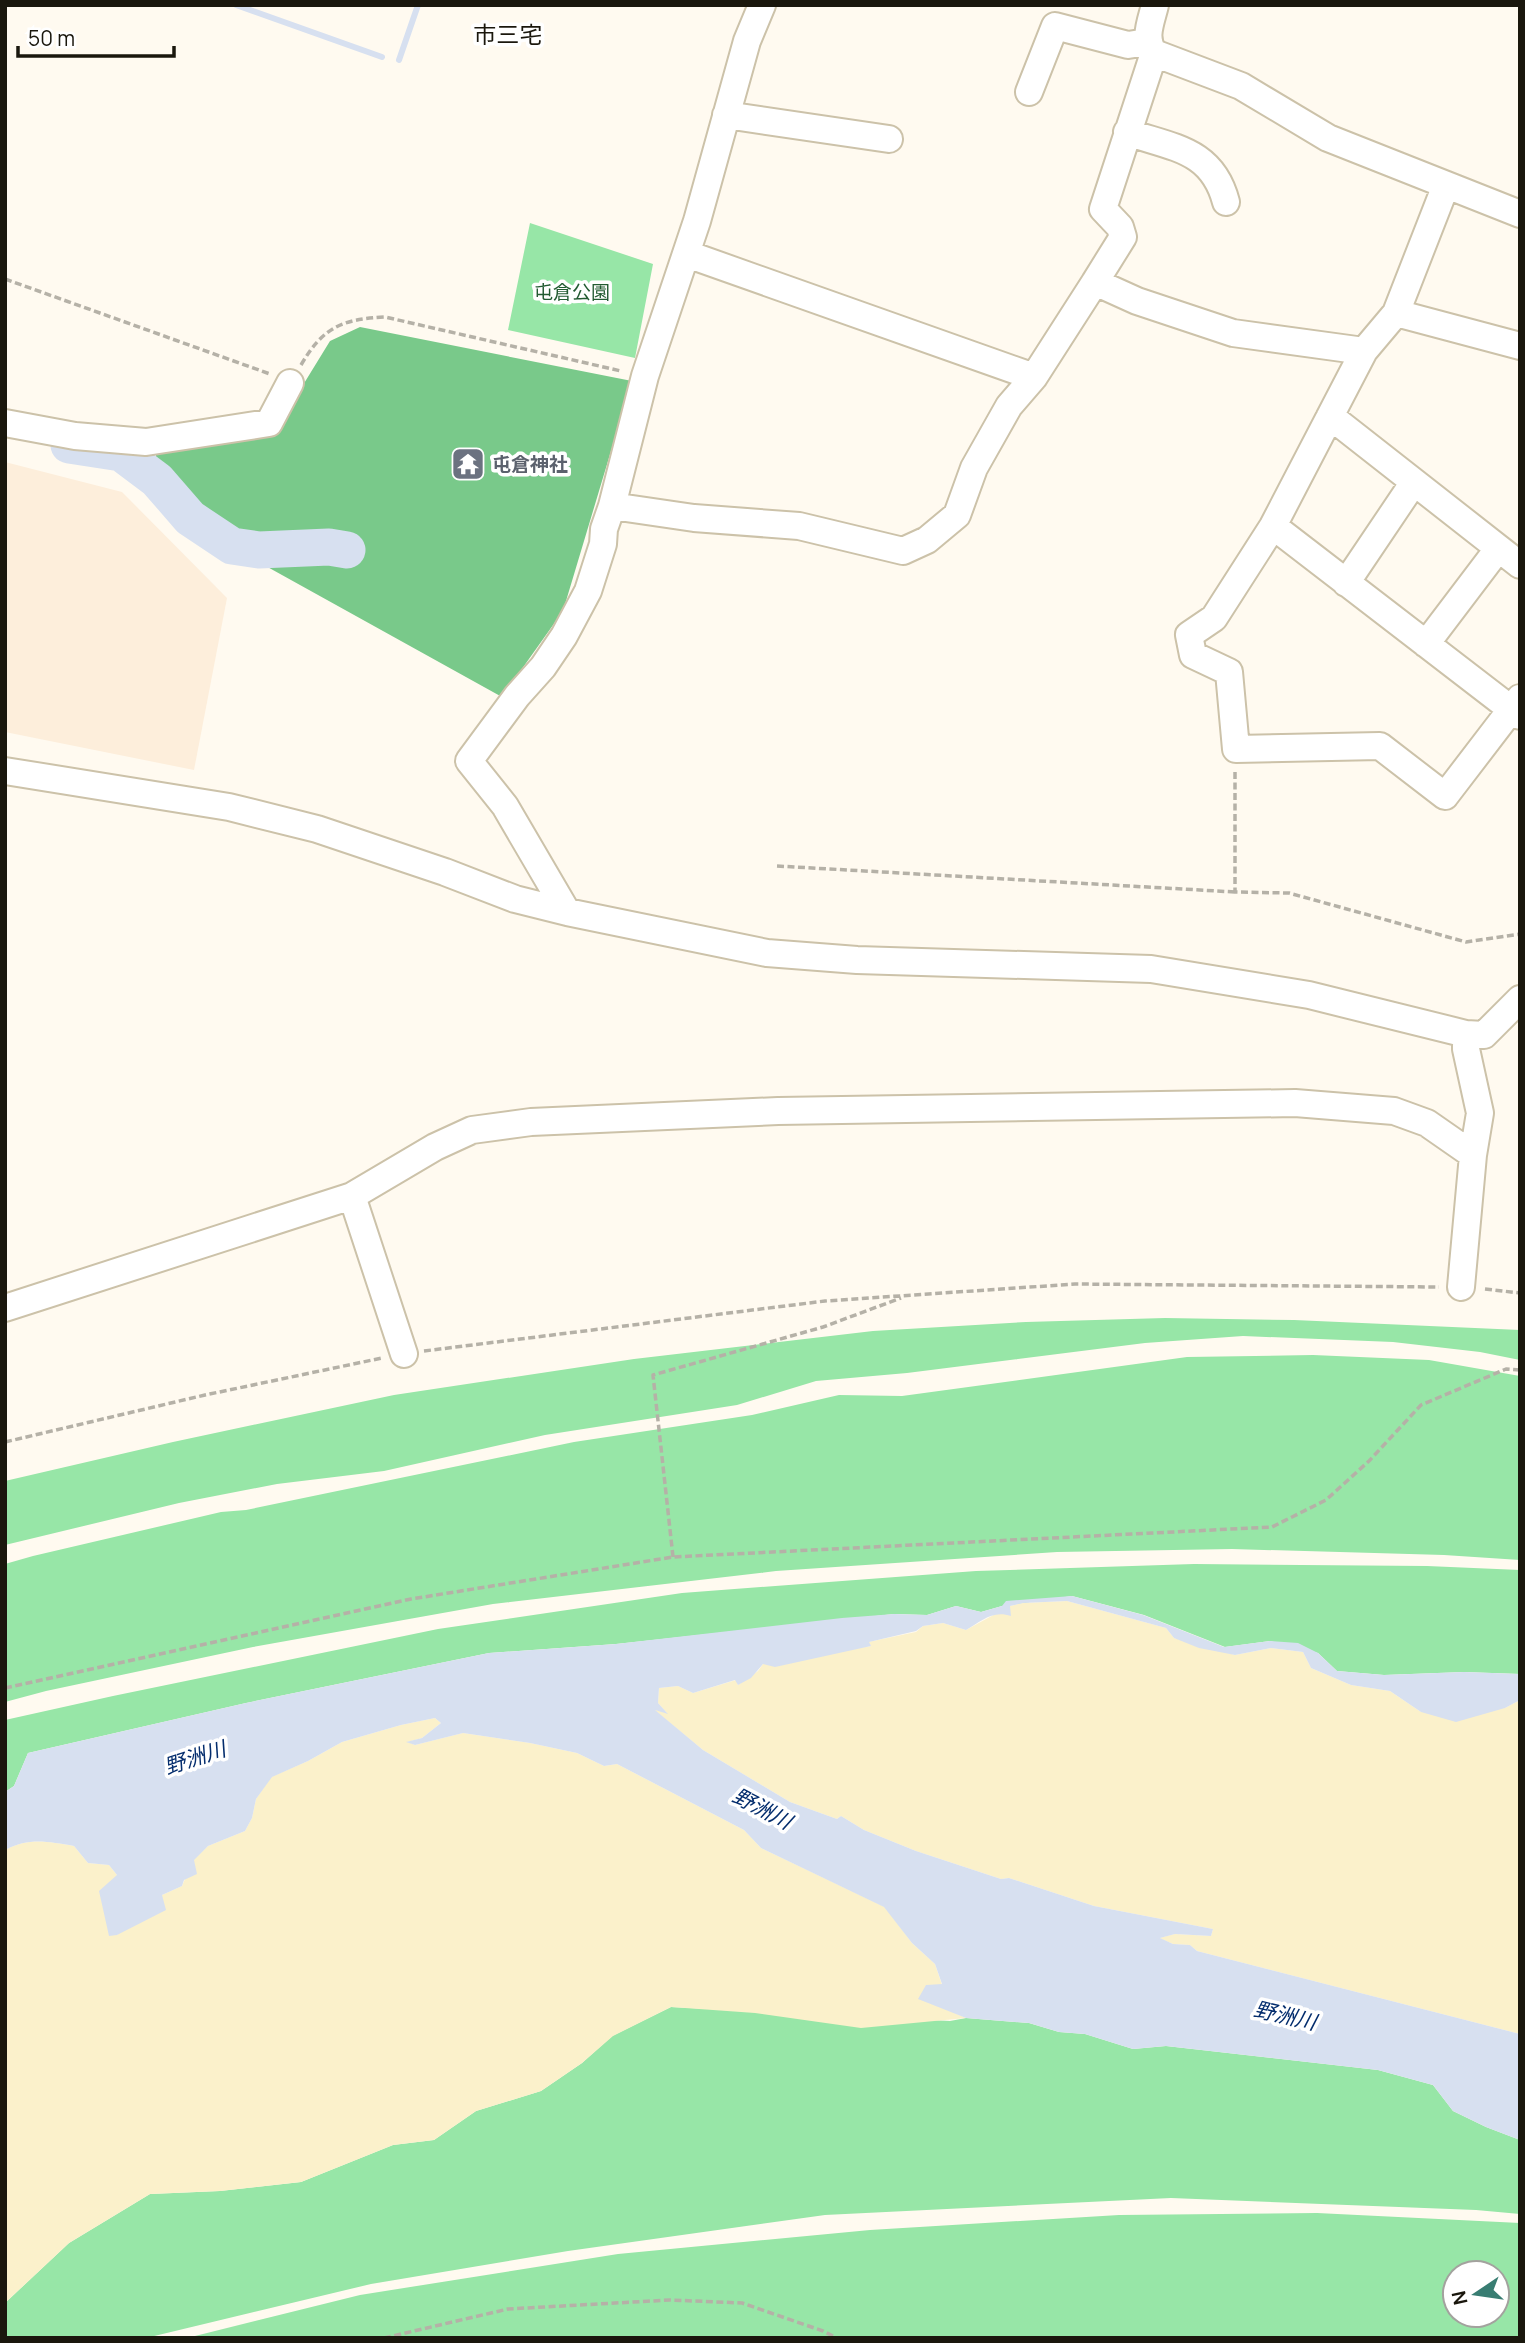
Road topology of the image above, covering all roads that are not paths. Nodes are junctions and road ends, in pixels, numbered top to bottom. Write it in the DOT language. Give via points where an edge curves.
graph roads {
  1 [pos="762,5"];
  2 [pos="1155,5"];
  3 [pos="1151,47"];
  4 [pos="1029,92"];
  5 [pos="726,115"];
  6 [pos="1127,132"];
  7 [pos="888,139"];
  8 [pos="1446,185"];
  9 [pos="1226,202"];
  10 [pos="1520,214"];
  11 [pos="687,254"];
  12 [pos="1095,282"];
  13 [pos="1396,313"];
  14 [pos="1520,346"];
  15 [pos="1364,351"];
  16 [pos="1034,377"];
  17 [pos="290,383"];
  18 [pos="1330,416"];
  19 [pos="5,423"];
  20 [pos="1414,482"];
  21 [pos="612,506"];
  22 [pos="1273,526"];
  23 [pos="1498,549"];
  24 [pos="1520,565"];
  25 [pos="1346,583"];
  26 [pos="1426,644"];
  27 [pos="1517,708"];
  28 [pos="5,771"];
  29 [pos="567,912"];
  30 [pos="1520,999"];
  31 [pos="1466,1034"];
  32 [pos="1473,1155"];
  33 [pos="352,1196"];
  34 [pos="1461,1287"];
  35 [pos="5,1308"];
  36 [pos="404,1354"];
  1 -- 5 [label="street"];
  2 -- 3 [label="street"];
  3 -- 4 [label="street" via="1055,26"];
  3 -- 6 [label="street"];
  3 -- 8 [label="street" via="1241,86 1328,138"];
  5 -- 7 [label="street"];
  5 -- 11 [label="street"];
  6 -- 9 [label="street" via="1195,155 1221,183"];
  6 -- 12 [label="street" via="1103,209 1123,237"];
  8 -- 10 [label="street"];
  8 -- 13 [label="street"];
  11 -- 16 [label="street"];
  11 -- 21 [label="street" via="645,376"];
  12 -- 15 [label="street" via="1137,301 1233,332"];
  12 -- 16 [label="street"];
  13 -- 14 [label="street"];
  13 -- 15 [label="street"];
  15 -- 18 [label="street"];
  16 -- 21 [label="street" via="1009,406 974,468 957,515 928,540 903,551 799,526"];
  17 -- 19 [label="street" via="269,423 146,442 75,436"];
  18 -- 20 [label="street"];
  18 -- 22 [label="street"];
  20 -- 23 [label="street"];
  20 -- 25 [label="street"];
  21 -- 29 [label="street" via="588,591 564,636 469,761 505,806"];
  22 -- 25 [label="street"];
  22 -- 27 [label="street" via="1214,618 1189,635 1193,655 1229,671 1236,749 1380,746 1445,796"];
  23 -- 24 [label="street"];
  23 -- 26 [label="street"];
  25 -- 26 [label="street"];
  26 -- 27 [label="street"];
  28 -- 29 [label="street" via="229,807 317,829 515,899"];
  29 -- 31 [label="street" via="767,953 857,961 1151,969 1309,995"];
  30 -- 31 [label="street" via="1484,1035"];
  31 -- 32 [label="street" via="1480,1113"];
  32 -- 33 [label="street" via="1427,1123 1394,1111 1295,1103 778,1111 531,1122 472,1130"];
  32 -- 34 [label="street"];
  33 -- 35 [label="street"];
  33 -- 36 [label="street"];
}
